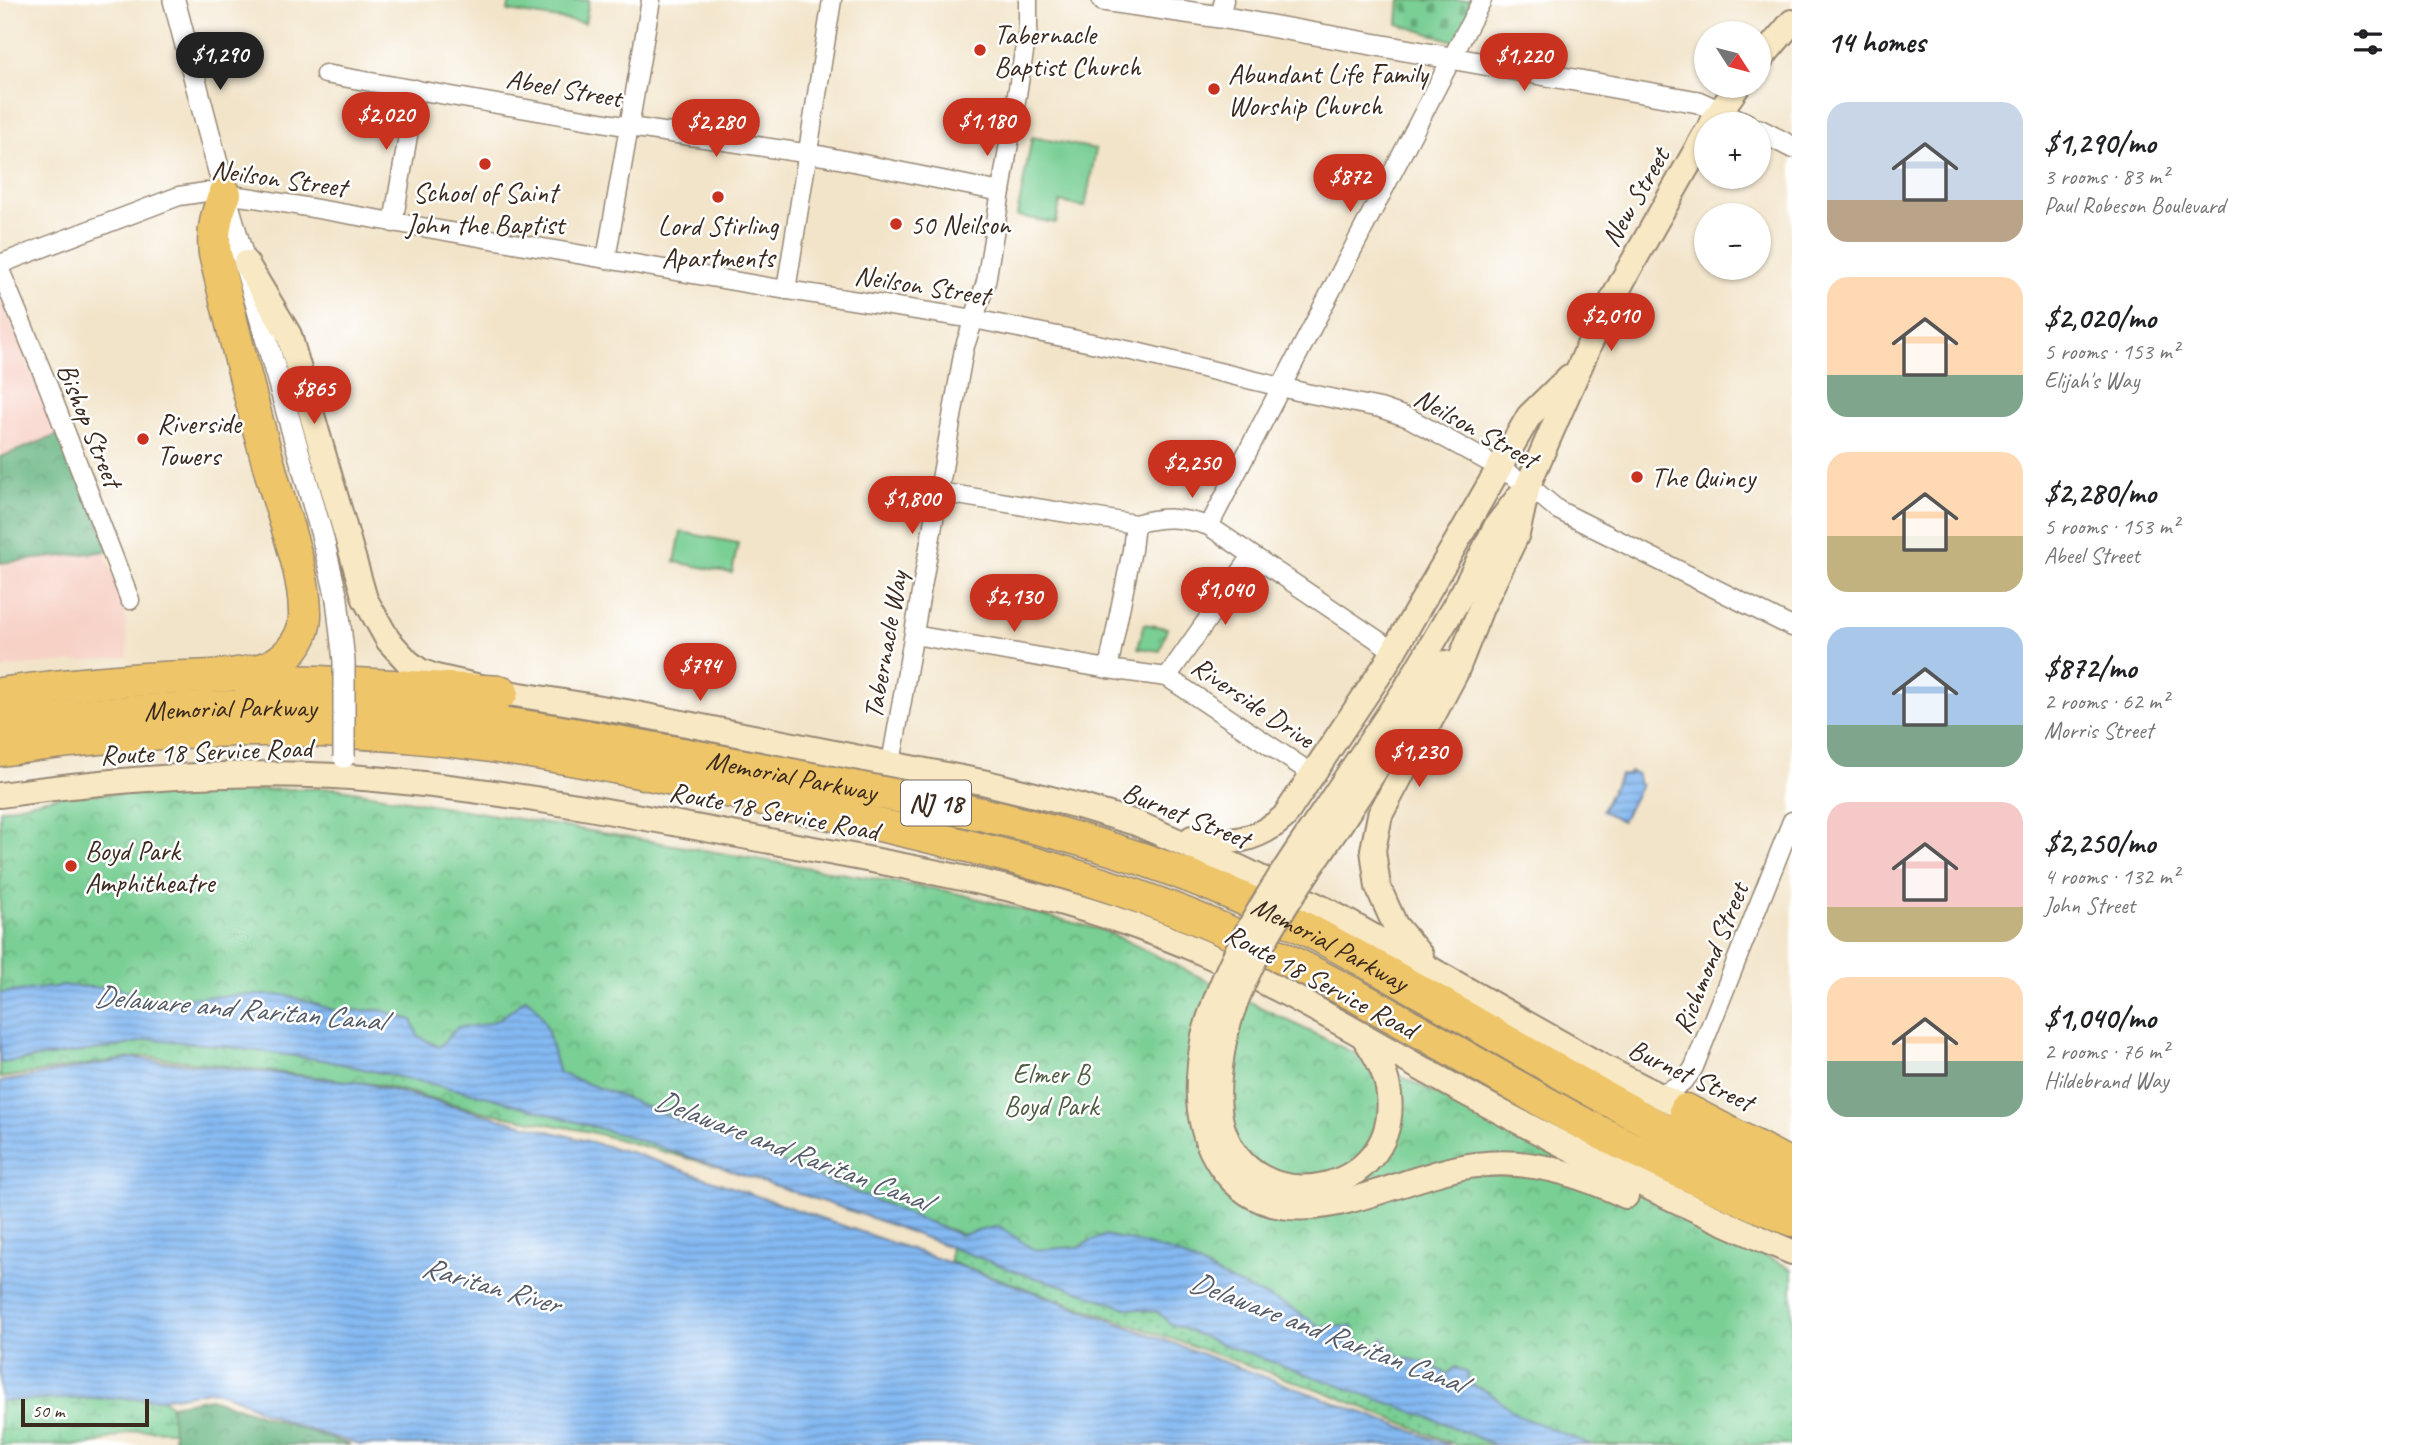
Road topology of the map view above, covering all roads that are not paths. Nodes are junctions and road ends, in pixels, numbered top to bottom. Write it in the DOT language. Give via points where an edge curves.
graph roads {
  1 [pos="174,0"];
  2 [pos="652,0"];
  3 [pos="832,0"];
  4 [pos="1028,0"];
  5 [pos="1103,0"];
  6 [pos="1482,0"];
  7 [pos="1222,8"];
  8 [pos="1792,22"];
  9 [pos="1771,47"];
  10 [pos="1452,59"];
  11 [pos="325,74"];
  12 [pos="416,89"];
  13 [pos="1709,112"];
  14 [pos="631,127"];
  15 [pos="1771,136"];
  16 [pos="1792,147"];
  17 [pos="807,154"];
  18 [pos="1694,154"];
  19 [pos="1001,192"];
  20 [pos="225,194"];
  21 [pos="393,223"];
  22 [pos="606,259"];
  23 [pos="246,263"];
  24 [pos="0,264"];
  25 [pos="0,270"];
  26 [pos="786,290"];
  27 [pos="974,319"];
  28 [pos="1579,366"];
  29 [pos="1282,387"];
  30 [pos="1500,468"];
  31 [pos="1528,485"];
  32 [pos="939,492"];
  33 [pos="1135,524"];
  34 [pos="1209,526"];
  35 [pos="1252,556"];
  36 [pos="130,600"];
  37 [pos="1481,608"];
  38 [pos="1792,627"];
  39 [pos="914,635"];
  40 [pos="1394,651"];
  41 [pos="1108,669"];
  42 [pos="193,677"];
  43 [pos="1167,677"];
  44 [pos="502,692"];
  45 [pos="0,694"];
  46 [pos="0,725"];
  47 [pos="0,750"];
  48 [pos="891,763"];
  49 [pos="344,767"];
  50 [pos="1314,775"];
  51 [pos="0,794"];
  52 [pos="1331,819"];
  53 [pos="1136,823"];
  54 [pos="1791,825"];
  55 [pos="1439,973"];
  56 [pos="1364,1036"];
  57 [pos="1214,1041"];
  58 [pos="1654,1095"];
  59 [pos="1686,1110"];
  60 [pos="1792,1152"];
  61 [pos="1792,1166"];
  62 [pos="1792,1191"];
  63 [pos="1792,1220"];
  64 [pos="1717,1221"];
  65 [pos="1792,1252"];
  1 -- 20 [label="street"];
  2 -- 14 [label="street"];
  3 -- 17 [label="street"];
  4 -- 19 [label="street, Tabernacle Way" via="1028,28"];
  5 -- 7 [label="street"];
  6 -- 10 [label="street"];
  7 -- 10 [label="street"];
  8 -- 9 [label="main road"];
  10 -- 13 [label="street" via="1698,102"];
  10 -- 29 [label="street"];
  11 -- 12 [label="street, Abeel Street"];
  12 -- 14 [label="street, Abeel Street"];
  12 -- 21 [label="street"];
  14 -- 17 [label="street, Abeel Street"];
  14 -- 22 [label="street"];
  15 -- 16 [label="street"];
  17 -- 19 [label="street, Abeel Street"];
  17 -- 26 [label="street"];
  18 -- 28 [label="main road, New Street"];
  19 -- 27 [label="street, Tabernacle Way" via="986,282"];
  20 -- 21 [label="street, Neilson Street"];
  20 -- 23 [label="street"];
  20 -- 24 [label="street, Neilson Street" via="179,196"];
  20 -- 42 [label="highway" via="215,222 215,254 299,573 305,621 292,650 273,665"];
  21 -- 22 [label="street, Neilson Street"];
  22 -- 26 [label="street, Neilson Street"];
  23 -- 44 [label="main road, Burnet Street" via="289,335 360,586 382,632 401,656 421,671"];
  23 -- 49 [label="street, bridge" via="337,599 344,661"];
  25 -- 36 [label="street, Bishop Street"];
  26 -- 27 [label="street, Neilson Street"];
  27 -- 29 [label="street, Neilson Street"];
  27 -- 32 [label="street, Tabernacle Way" via="964,349"];
  28 -- 30 [label="main road, New Street" via="1529,416"];
  28 -- 31 [label="main road, New Street"];
  29 -- 30 [label="street, Neilson Street" via="1400,415"];
  29 -- 34 [label="street"];
  30 -- 31 [label="street, Neilson Street"];
  30 -- 40 [label="main road, New Street"];
  31 -- 37 [label="main road" via="1517,534"];
  31 -- 38 [label="street, Neilson Street" via="1558,510"];
  31 -- 52 [label="main road" via="1497,526"];
  32 -- 33 [label="street"];
  32 -- 39 [label="street, Tabernacle Way"];
  33 -- 34 [label="street" via="1160,517"];
  33 -- 41 [label="street"];
  34 -- 35 [label="street"];
  35 -- 40 [label="street"];
  35 -- 43 [label="street"];
  37 -- 52 [label="main road"];
  37 -- 55 [label="main road" via="1455,674 1385,803 1374,837 1375,876 1388,913 1412,947"];
  39 -- 41 [label="street, Riverside Drive"];
  39 -- 48 [label="street, Tabernacle Way"];
  40 -- 50 [label="main road, New Street"];
  41 -- 43 [label="street, Riverside Drive"];
  42 -- 44 [label="highway"];
  42 -- 45 [label="highway"];
  43 -- 50 [label="street, Riverside Drive"];
  44 -- 48 [label="main road, Burnet Street"];
  46 -- 62 [label="highway, Memorial Parkway / NJ 18" via="117,711 219,706 411,713 577,735 1031,825 1138,857 1274,913 1653,1125"];
  47 -- 63 [label="highway, Memorial Parkway / NJ 18" via="130,734 243,731 450,741 584,761 995,851 1130,892 1229,932 1632,1149"];
  48 -- 53 [label="main road, Burnet Street" via="1018,790"];
  49 -- 51 [label="main road, Route 18 Service Road" via="126,780"];
  49 -- 56 [label="main road, Route 18 Service Road" via="594,808 1043,897 1106,915 1204,953"];
  50 -- 53 [label="main road, New Street" via="1284,817 1269,830 1246,839 1213,842"];
  52 -- 57 [label="main road, bridge" via="1279,878 1246,936 1217,997"];
  53 -- 55 [label="main road, Burnet Street" via="1280,887"];
  54 -- 58 [label="street, Richmond Street" via="1691,1073 1678,1085"];
  55 -- 58 [label="main road, Burnet Street"];
  56 -- 57 [label="main road" via="1387,1082 1388,1125 1379,1145 1357,1170 1337,1183 1316,1188 1269,1181 1248,1167 1231,1145 1223,1129"];
  56 -- 64 [label="main road, Route 18 Service Road" via="1582,1156"];
  57 -- 64 [label="main road" via="1199,1103 1205,1139 1227,1175 1266,1202 1294,1209 1326,1206 1444,1171 1507,1163 1566,1172 1637,1200"];
  58 -- 59 [label="main road, Burnet Street"];
  59 -- 60 [label="main road, Burnet Street"];
  59 -- 61 [label="highway"];
  64 -- 65 [label="main road, Route 18 Service Road"];
}
